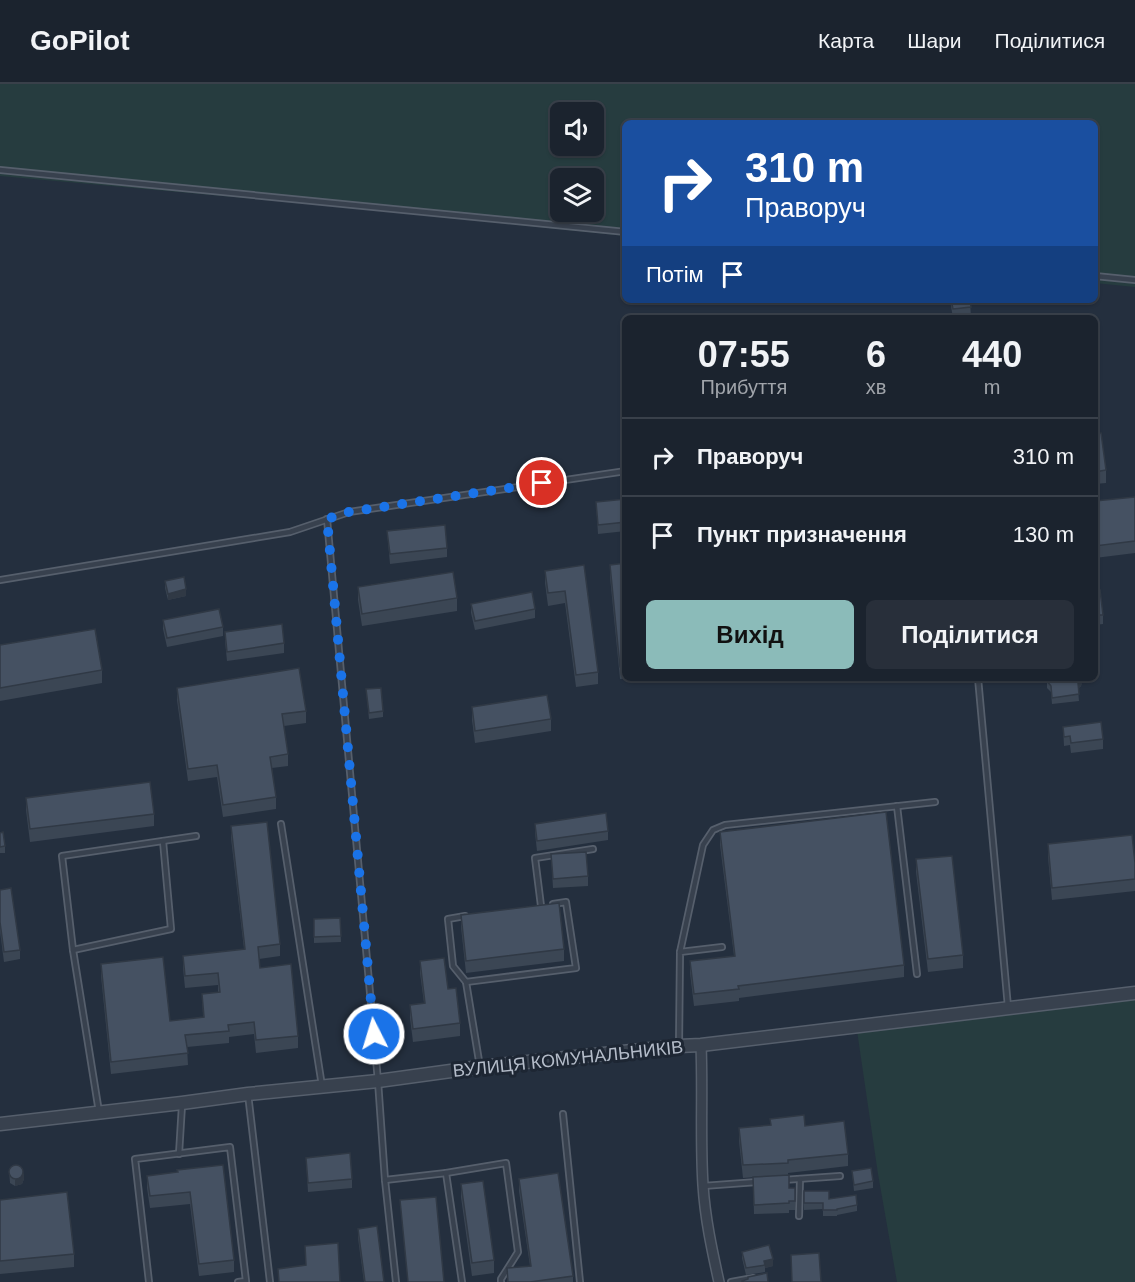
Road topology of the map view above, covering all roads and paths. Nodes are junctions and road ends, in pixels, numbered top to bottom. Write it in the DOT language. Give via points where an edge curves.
graph roads {
  1 [pos="0,170"];
  2 [pos="622,232"];
  3 [pos="1098,276"];
  4 [pos="1135,280"];
  5 [pos="622,472"];
  6 [pos="327,519"];
  7 [pos="0,580"];
  8 [pos="978,681"];
  9 [pos="935,802"];
  10 [pos="897,806"];
  11 [pos="281,824"];
  12 [pos="196,836"];
  13 [pos="163,841"];
  14 [pos="593,849"];
  15 [pos="471,916"];
  16 [pos="722,947"];
  17 [pos="73,950"];
  18 [pos="680,952"];
  19 [pos="917,974"];
  20 [pos="466,982"];
  21 [pos="1135,993"];
  22 [pos="1008,1008"];
  23 [pos="679,1046"];
  24 [pos="701,1046"];
  25 [pos="480,1067"];
  26 [pos="378,1081"];
  27 [pos="322,1086"];
  28 [pos="248,1094"];
  29 [pos="182,1103"];
  30 [pos="99,1112"];
  31 [pos="563,1114"];
  32 [pos="0,1124"];
  33 [pos="179,1154"];
  34 [pos="446,1173"];
  35 [pos="840,1176"];
  36 [pos="800,1179"];
  37 [pos="385,1180"];
  38 [pos="778,1180"];
  39 [pos="767,1181"];
  40 [pos="703,1186"];
  41 [pos="799,1216"];
  42 [pos="764,1276"];
  43 [pos="149,1282"];
  44 [pos="238,1282"];
  45 [pos="270,1282"];
  46 [pos="396,1282"];
  47 [pos="462,1282"];
  48 [pos="501,1282"];
  49 [pos="580,1282"];
  50 [pos="719,1282"];
  51 [pos="731,1282"];
  1 -- 2 [label="lane"];
  3 -- 4 [label="lane"];
  5 -- 6 [label="lane" via="349,512"];
  6 -- 7 [label="lane" via="290,532"];
  6 -- 26 [label="lane"];
  8 -- 22 [label="lane"];
  9 -- 10 [label="lane"];
  10 -- 18 [label="lane" via="725,825 713,830 703,845"];
  10 -- 19 [label="lane"];
  11 -- 27 [label="lane"];
  12 -- 13 [label="lane"];
  13 -- 17 [label="lane" via="171,929"];
  13 -- 17 [label="lane" via="62,856"];
  14 -- 20 [label="lane" via="535,858 541,906 566,902 576,968"];
  15 -- 20 [label="lane" via="448,919 453,966"];
  16 -- 18 [label="lane"];
  17 -- 30 [label="lane"];
  18 -- 23 [label="lane"];
  20 -- 25 [label="lane"];
  21 -- 22 [label="street, ВУЛИЦЯ КОМУНАЛЬНИКІВ"];
  22 -- 24 [label="street, ВУЛИЦЯ КОМУНАЛЬНИКІВ"];
  23 -- 24 [label="street, ВУЛИЦЯ КОМУНАЛЬНИКІВ"];
  23 -- 25 [label="street, ВУЛИЦЯ КОМУНАЛЬНИКІВ"];
  24 -- 40 [label="street"];
  25 -- 26 [label="street, ВУЛИЦЯ КОМУНАЛЬНИКІВ"];
  26 -- 27 [label="street, ВУЛИЦЯ КОМУНАЛЬНИКІВ"];
  26 -- 37 [label="lane"];
  27 -- 28 [label="street, ВУЛИЦЯ КОМУНАЛЬНИКІВ"];
  28 -- 29 [label="street, ВУЛИЦЯ КОМУНАЛЬНИКІВ"];
  28 -- 45 [label="lane"];
  29 -- 30 [label="street, ВУЛИЦЯ КОМУНАЛЬНИКІВ"];
  29 -- 33 [label="lane"];
  30 -- 32 [label="street, ВУЛИЦЯ КОМУНАЛЬНИКІВ"];
  31 -- 49 [label="lane"];
  33 -- 43 [label="lane" via="135,1158"];
  33 -- 44 [label="lane" via="230,1147 246,1281"];
  34 -- 37 [label="lane"];
  34 -- 47 [label="lane"];
  34 -- 48 [label="lane" via="506,1163 518,1252"];
  35 -- 36 [label="lane"];
  36 -- 38 [label="lane"];
  36 -- 41 [label="lane"];
  37 -- 46 [label="lane"];
  39 -- 40 [label="lane"];
  40 -- 50 [label="street"];
  42 -- 51 [label="lane"];
}
